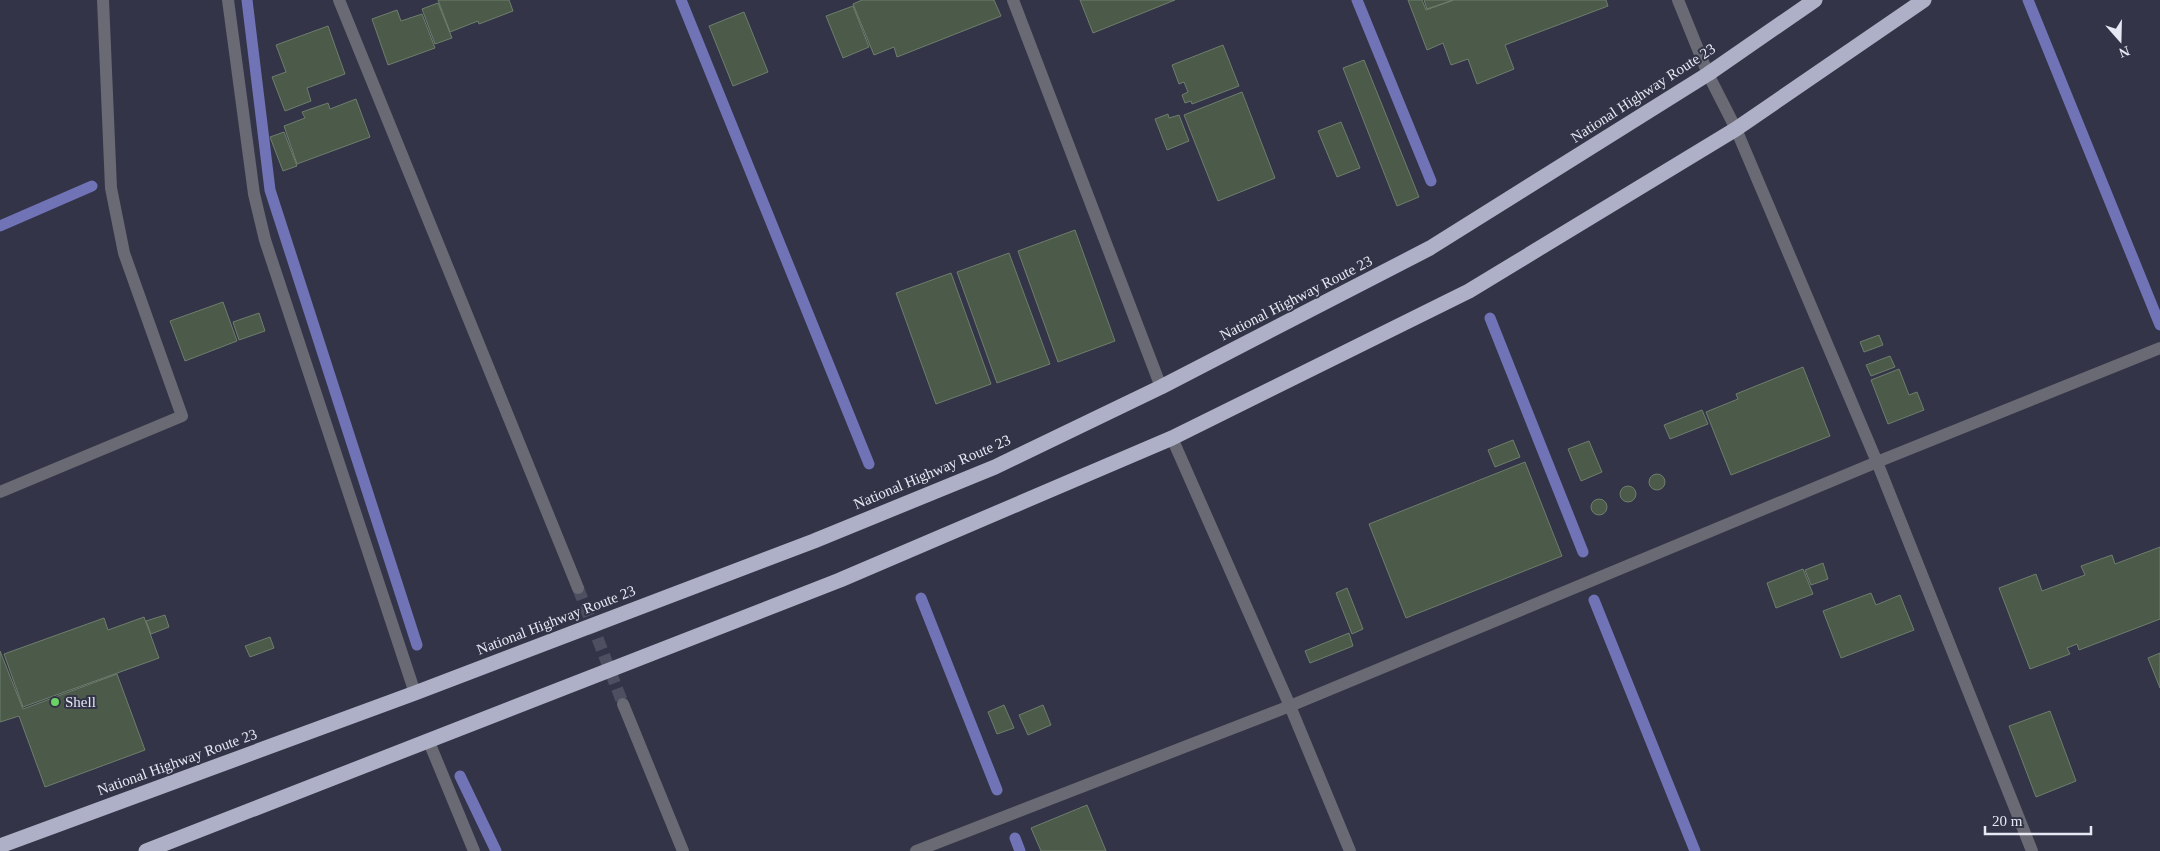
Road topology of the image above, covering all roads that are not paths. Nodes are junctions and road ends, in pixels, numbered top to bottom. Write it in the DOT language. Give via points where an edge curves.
graph roads {
  1 [pos="103,0"];
  2 [pos="228,0"];
  3 [pos="340,0"];
  4 [pos="1013,0"];
  5 [pos="1678,0"];
  6 [pos="1815,0"];
  7 [pos="1924,0"];
  8 [pos="1708,74"];
  9 [pos="1736,130"];
  10 [pos="2160,348"];
  11 [pos="1161,387"];
  12 [pos="1172,438"];
  13 [pos="1877,462"];
  14 [pos="0,492"];
  15 [pos="578,588"];
  16 [pos="415,693"];
  17 [pos="623,704"];
  18 [pos="1290,706"];
  19 [pos="429,742"];
  20 [pos="0,846"];
  21 [pos="146,851"];
  22 [pos="474,851"];
  23 [pos="684,851"];
  24 [pos="916,851"];
  25 [pos="1350,851"];
  26 [pos="2032,851"];
  1 -- 14 [label="street" via="113,197 124,253 182,416"];
  2 -- 16 [label="street" via="254,194 265,240"];
  3 -- 15 [label="street"];
  4 -- 11 [label="street"];
  5 -- 8 [label="street"];
  6 -- 8 [label="highway, National Highway Route 23"];
  7 -- 9 [label="highway"];
  8 -- 9 [label="street"];
  8 -- 11 [label="highway, National Highway Route 23" via="1430,248"];
  9 -- 12 [label="highway" via="1469,291"];
  9 -- 13 [label="street"];
  10 -- 13 [label="street"];
  11 -- 16 [label="highway, National Highway Route 23" via="950,486"];
  12 -- 18 [label="street"];
  12 -- 19 [label="highway" via="840,580"];
  13 -- 18 [label="street"];
  13 -- 26 [label="street"];
  16 -- 20 [label="highway, National Highway Route 23"];
  17 -- 23 [label="street"];
  18 -- 24 [label="street"];
  18 -- 25 [label="street"];
  19 -- 21 [label="highway"];
  19 -- 22 [label="street"];
}
